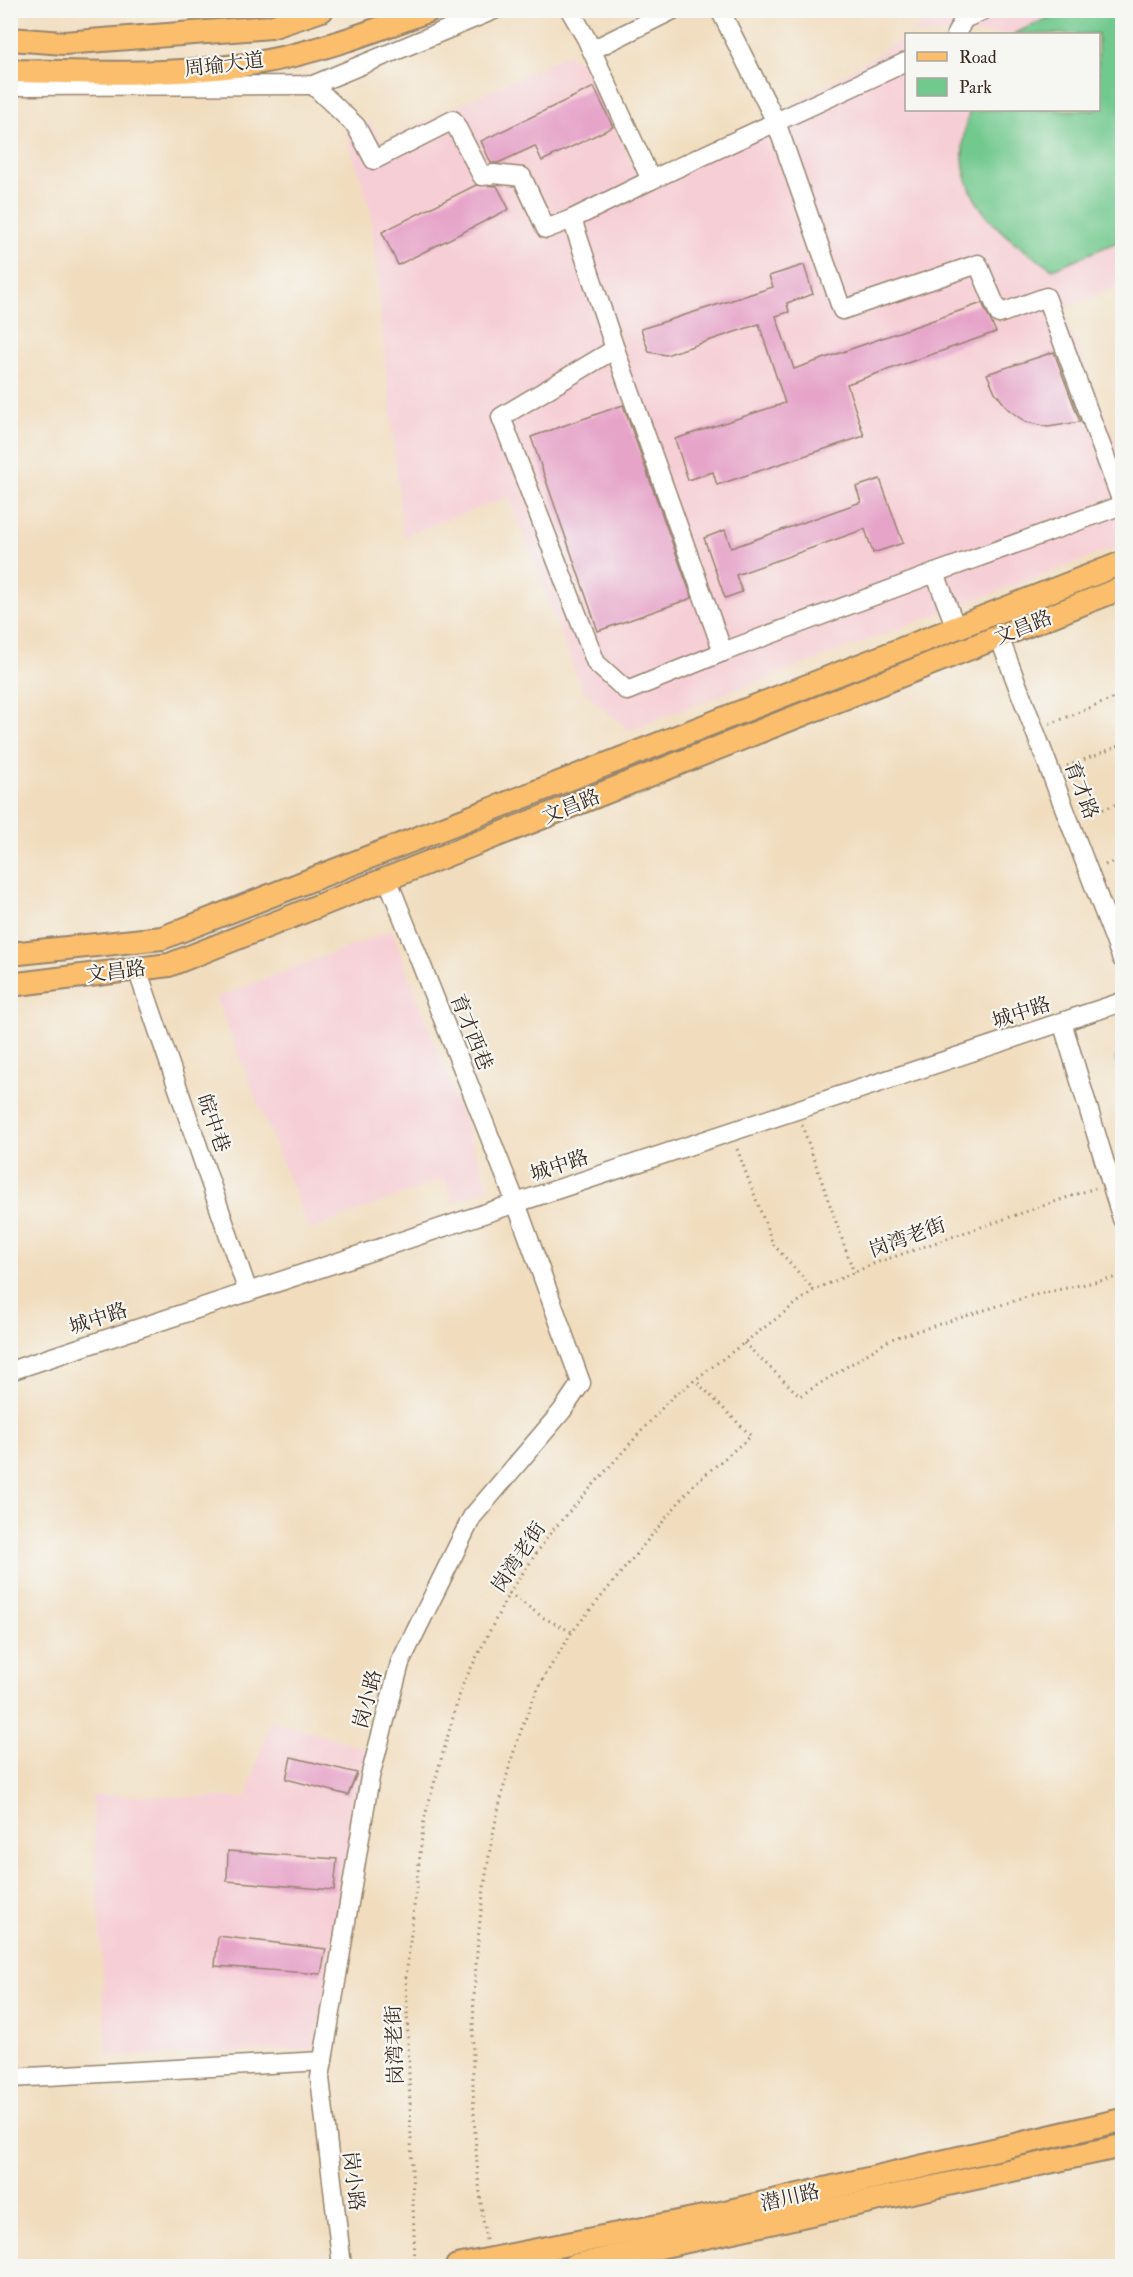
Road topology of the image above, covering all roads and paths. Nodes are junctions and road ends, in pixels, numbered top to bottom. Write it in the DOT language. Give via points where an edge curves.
graph roads {
  1 [pos="322,10"];
  2 [pos="430,10"];
  3 [pos="494,10"];
  4 [pos="570,10"];
  5 [pos="673,10"];
  6 [pos="720,10"];
  7 [pos="984,10"];
  8 [pos="957,33"];
  9 [pos="10,39"];
  10 [pos="592,50"];
  11 [pos="905,62"];
  12 [pos="10,71"];
  13 [pos="313,85"];
  14 [pos="10,86"];
  15 [pos="776,122"];
  16 [pos="651,180"];
  17 [pos="572,219"];
  18 [pos="615,349"];
  19 [pos="1122,504"];
  20 [pos="1122,563"];
  21 [pos="935,573"];
  22 [pos="1122,588"];
  23 [pos="956,628"];
  24 [pos="999,637"];
  25 [pos="723,652"];
  26 [pos="1122,695"];
  27 [pos="1035,730"];
  28 [pos="1122,745"];
  29 [pos="1051,772"];
  30 [pos="1122,802"];
  31 [pos="1070,823"];
  32 [pos="387,879"];
  33 [pos="10,954"];
  34 [pos="1122,959"];
  35 [pos="137,969"];
  36 [pos="10,985"];
  37 [pos="1122,1002"];
  38 [pos="1062,1022"];
  39 [pos="796,1110"];
  40 [pos="731,1132"];
  41 [pos="1111,1182"];
  42 [pos="516,1203"];
  43 [pos="1122,1219"];
  44 [pos="854,1273"];
  45 [pos="1122,1276"];
  46 [pos="814,1290"];
  47 [pos="248,1292"];
  48 [pos="744,1343"];
  49 [pos="10,1371"];
  50 [pos="695,1380"];
  51 [pos="509,1593"];
  52 [pos="572,1632"];
  53 [pos="323,2061"];
  54 [pos="10,2078"];
  55 [pos="1122,2121"];
  56 [pos="1122,2146"];
  57 [pos="489,2260"];
  58 [pos="342,2266"];
  59 [pos="415,2266"];
  60 [pos="457,2266"];
  61 [pos="573,2266"];
  1 -- 9 [label="main road, 周瑜大道" via="271,27 64,43"];
  2 -- 12 [label="main road, 周瑜大道" via="358,37 257,63 125,74"];
  3 -- 13 [label="street"];
  4 -- 10 [label="street"];
  5 -- 10 [label="street"];
  6 -- 15 [label="street"];
  7 -- 8 [label="street" via="964,20"];
  10 -- 16 [label="street"];
  11 -- 15 [label="street"];
  13 -- 14 [label="street"];
  13 -- 17 [label="street" via="356,126 374,160 453,120 482,176 522,177 546,229"];
  15 -- 16 [label="street"];
  15 -- 19 [label="street" via="842,310 978,264 999,314 1047,297"];
  16 -- 17 [label="street"];
  17 -- 18 [label="street"];
  18 -- 25 [label="street"];
  18 -- 25 [label="street" via="501,417 596,663 627,691"];
  19 -- 21 [label="street"];
  20 -- 23 [label="main road, 文昌路"];
  21 -- 23 [label="street"];
  21 -- 25 [label="street"];
  22 -- 24 [label="main road, 文昌路"];
  23 -- 33 [label="main road, 文昌路" via="162,938"];
  24 -- 27 [label="street, 育才路"];
  24 -- 32 [label="main road, 文昌路"];
  26 -- 27 [label="path"];
  27 -- 29 [label="street, 育才路"];
  28 -- 29 [label="path"];
  29 -- 31 [label="street, 育才路"];
  30 -- 31 [label="path"];
  31 -- 34 [label="street, 育才路"];
  32 -- 35 [label="main road, 文昌路" via="169,965"];
  32 -- 42 [label="street, 育才西巷"];
  35 -- 36 [label="main road, 文昌路"];
  35 -- 47 [label="street, 皖中巷"];
  37 -- 38 [label="street, 城中路"];
  38 -- 39 [label="street, 城中路"];
  38 -- 41 [label="street"];
  39 -- 40 [label="street, 城中路"];
  39 -- 44 [label="path"];
  40 -- 42 [label="street, 城中路"];
  40 -- 46 [label="path" via="772,1244"];
  41 -- 43 [label="street"];
  41 -- 44 [label="path, 岗湾老街"];
  42 -- 47 [label="street, 城中路"];
  42 -- 53 [label="street, 岗小路" via="580,1383 562,1411 472,1517 400,1662 370,1777"];
  44 -- 46 [label="path, 岗湾老街"];
  45 -- 48 [label="path" via="1030,1296 891,1339 800,1396"];
  46 -- 48 [label="path, 岗湾老街"];
  47 -- 49 [label="street, 城中路"];
  48 -- 50 [label="path, 岗湾老街"];
  50 -- 51 [label="path, 岗湾老街" via="671,1398 552,1531"];
  50 -- 52 [label="path" via="751,1436 694,1484"];
  51 -- 52 [label="path"];
  51 -- 59 [label="path, 岗湾老街" via="462,1686 424,1819 406,1977"];
  52 -- 57 [label="path" via="538,1689 493,1831 473,2023 477,2183"];
  53 -- 54 [label="street"];
  53 -- 58 [label="street, 岗小路" via="320,2078"];
  55 -- 57 [label="main road, 潜川路" via="708,2216"];
  56 -- 61 [label="main road, 潜川路"];
  57 -- 60 [label="main road, 潜川路"];
}
